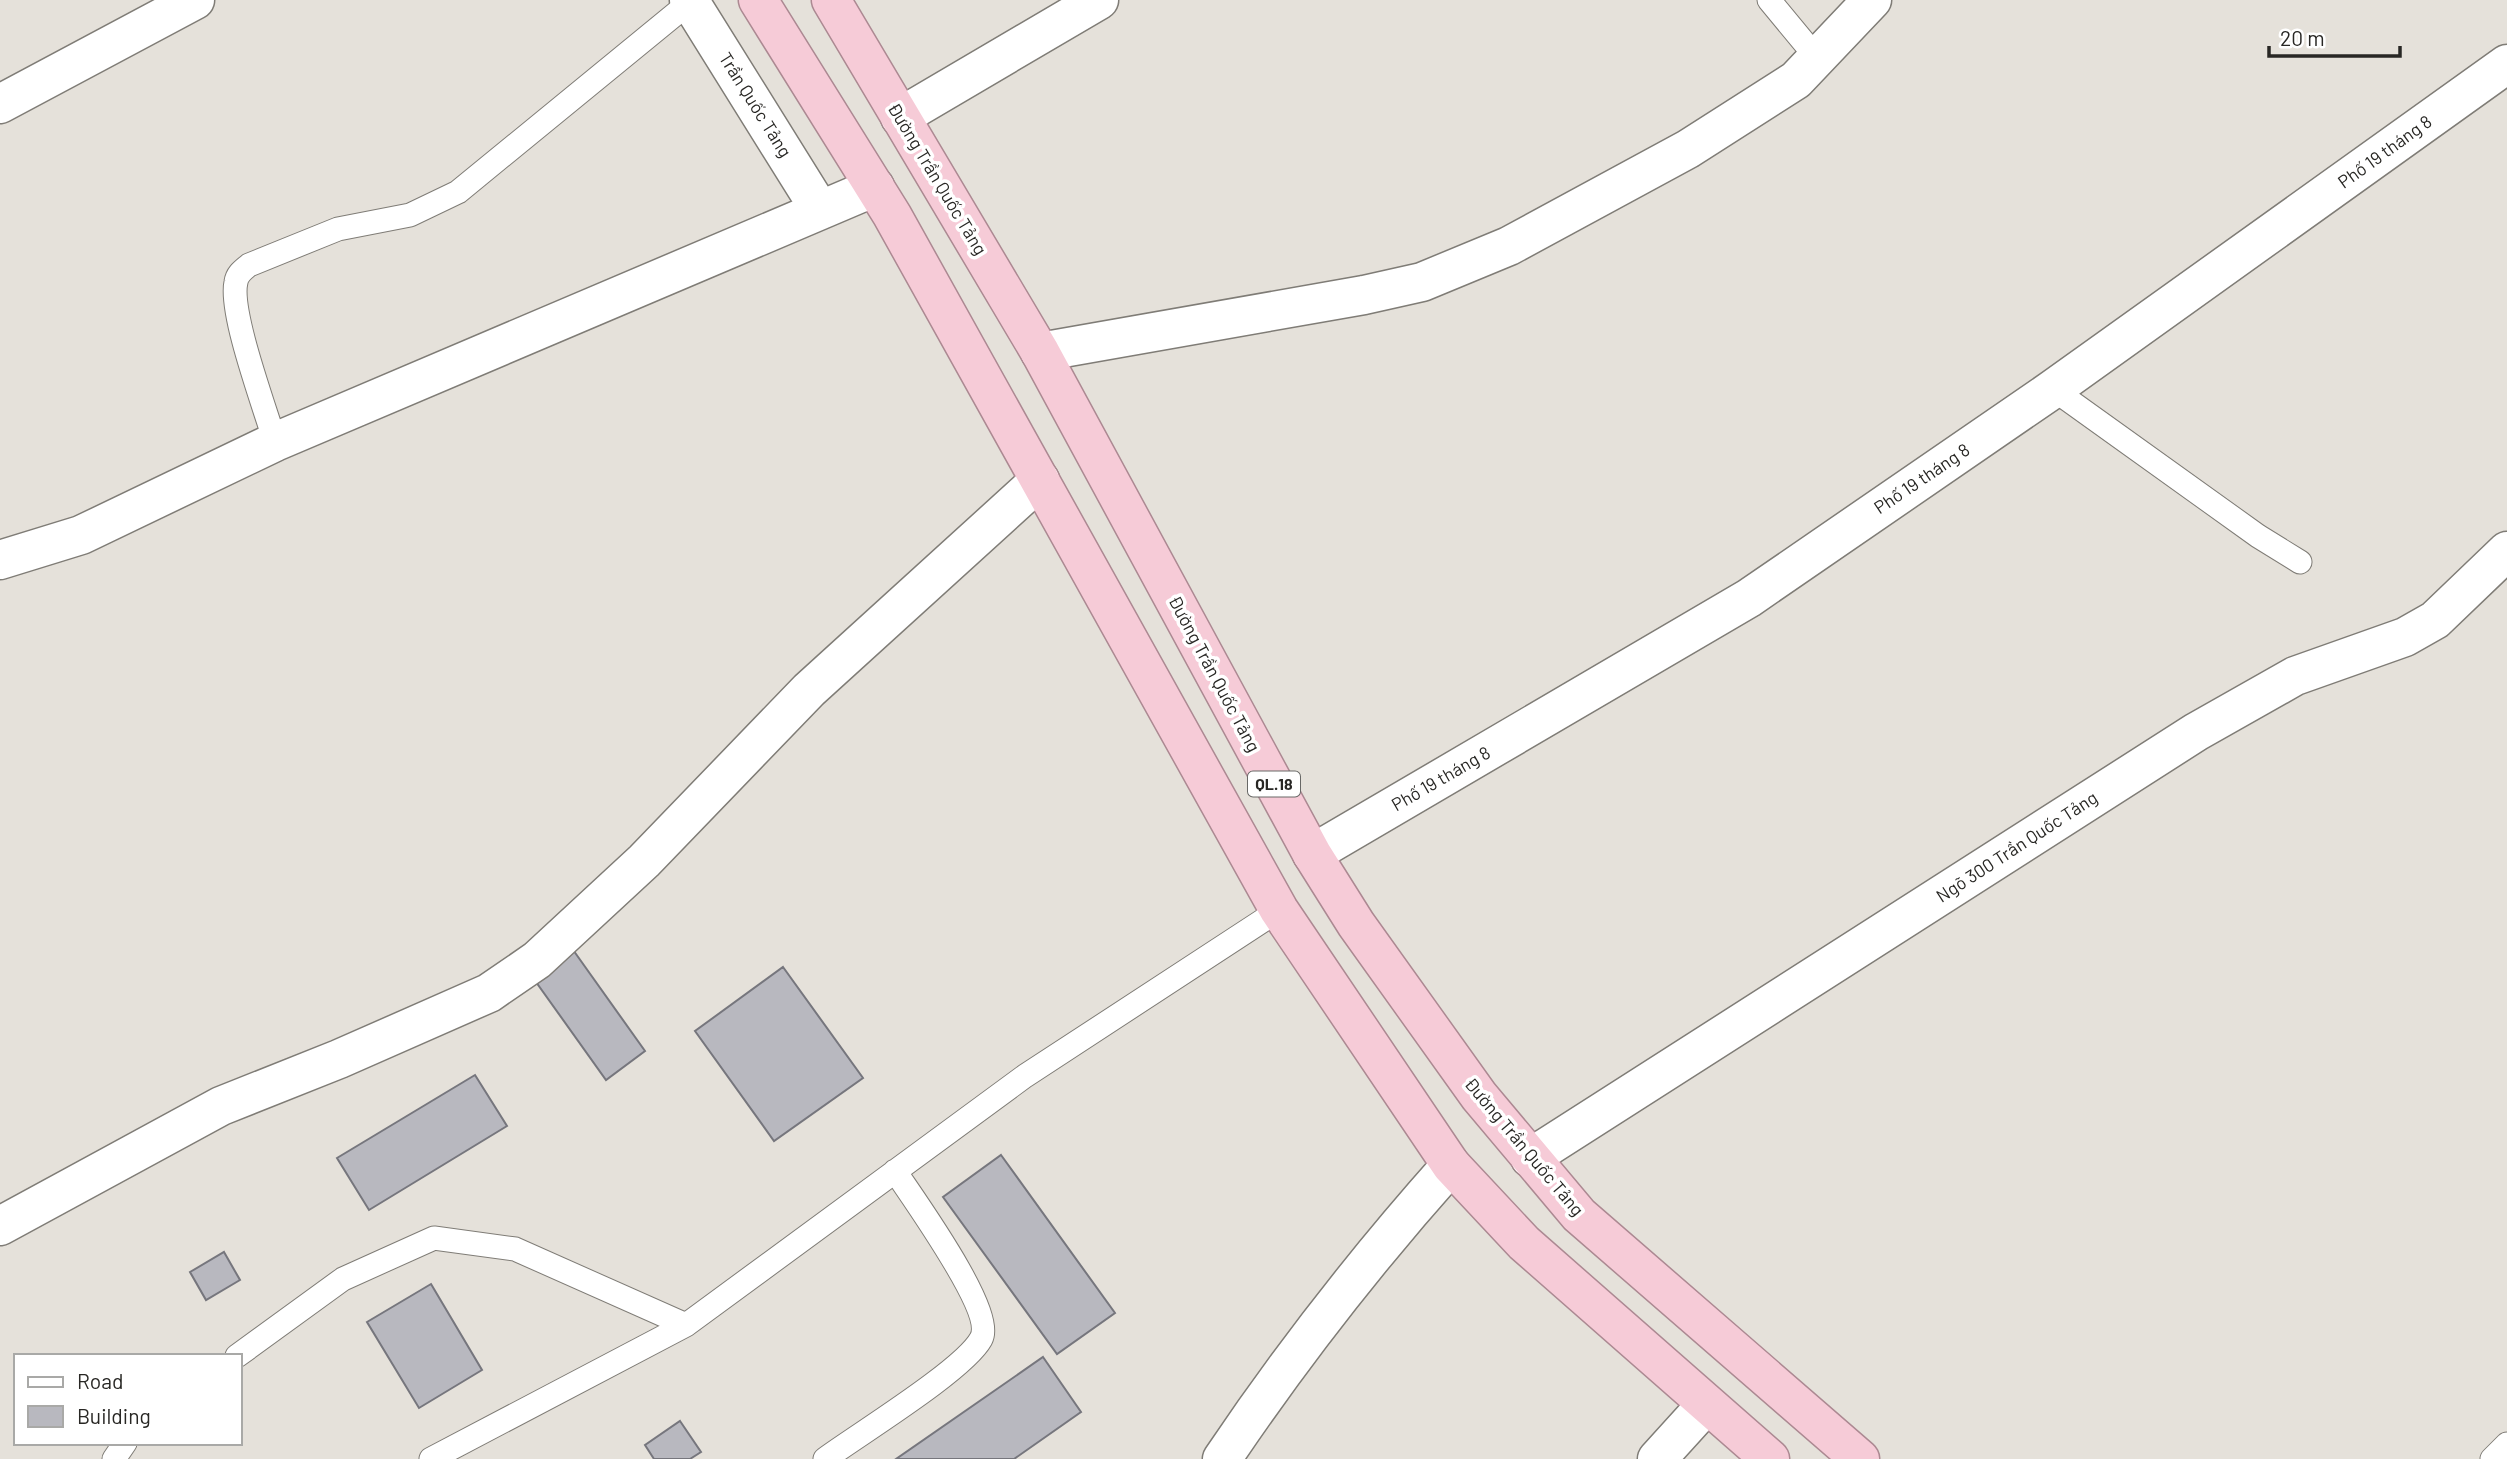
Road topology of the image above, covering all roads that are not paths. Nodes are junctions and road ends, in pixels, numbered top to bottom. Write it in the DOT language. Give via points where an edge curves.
graph roads {
  1 [pos="195,0"];
  2 [pos="758,0"];
  3 [pos="831,0"];
  4 [pos="1099,0"];
  5 [pos="1769,0"];
  6 [pos="1872,0"];
  7 [pos="690,1"];
  8 [pos="1817,58"];
  9 [pos="2507,64"];
  10 [pos="0,104"];
  11 [pos="900,117"];
  12 [pos="875,187"];
  13 [pos="820,210"];
  14 [pos="1040,352"];
  15 [pos="2053,390"];
  16 [pos="275,442"];
  17 [pos="1040,480"];
  18 [pos="2507,551"];
  19 [pos="0,561"];
  20 [pos="2300,562"];
  21 [pos="1312,854"];
  22 [pos="1279,910"];
  23 [pos="1530,1158"];
  24 [pos="1451,1164"];
  25 [pos="895,1171"];
  26 [pos="0,1226"];
  27 [pos="685,1325"];
  28 [pos="240,1354"];
  29 [pos="1706,1405"];
  30 [pos="2507,1444"];
  31 [pos="431,1459"];
  32 [pos="825,1459"];
  33 [pos="1222,1459"];
  34 [pos="1657,1459"];
  35 [pos="1770,1459"];
  36 [pos="1860,1459"];
  37 [pos="2492,1459"];
  1 -- 10 [label="street"];
  2 -- 12 [label="highway"];
  3 -- 11 [label="highway, Đường Trần Quốc Tảng / QL.18"];
  4 -- 11 [label="street"];
  5 -- 8 [label="lane"];
  6 -- 8 [label="street"];
  7 -- 13 [label="street, Trần Quốc Tảng"];
  7 -- 16 [label="lane" via="458,192 411,215 338,229 239,273 235,284 242,337"];
  8 -- 14 [label="street" via="1796,80 1688,149 1509,246 1422,282"];
  9 -- 15 [label="street, Phố 19 tháng 8"];
  11 -- 14 [label="highway, Đường Trần Quốc Tảng / QL.18"];
  12 -- 13 [label="street"];
  12 -- 17 [label="highway"];
  13 -- 16 [label="street"];
  14 -- 21 [label="highway, Đường Trần Quốc Tảng / QL.18"];
  15 -- 20 [label="lane"];
  15 -- 21 [label="street, Phố 19 tháng 8" via="1749,598"];
  16 -- 19 [label="street" via="81,536"];
  17 -- 22 [label="highway"];
  17 -- 26 [label="street" via="808,690 644,861 537,960 489,993 220,1106"];
  18 -- 23 [label="street, Ngõ 300 Trần Quốc Tảng" via="2435,620 2405,637 2295,676 2196,732"];
  21 -- 23 [label="highway, Đường Trần Quốc Tảng / QL.18" via="1471,1086"];
  22 -- 24 [label="highway"];
  22 -- 25 [label="lane" via="1025,1076"];
  23 -- 36 [label="highway, Đường Trần Quốc Tảng / QL.18" via="1579,1215"];
  24 -- 29 [label="highway" via="1524,1242"];
  24 -- 33 [label="street" via="1371,1255 1268,1390"];
  25 -- 27 [label="lane"];
  25 -- 32 [label="lane" via="972,1293 983,1325 982,1338 951,1369"];
  27 -- 28 [label="lane" via="515,1249 434,1238 343,1279"];
  27 -- 31 [label="lane"];
  29 -- 34 [label="street"];
  29 -- 35 [label="highway"];
  30 -- 37 [label="lane"];
}
